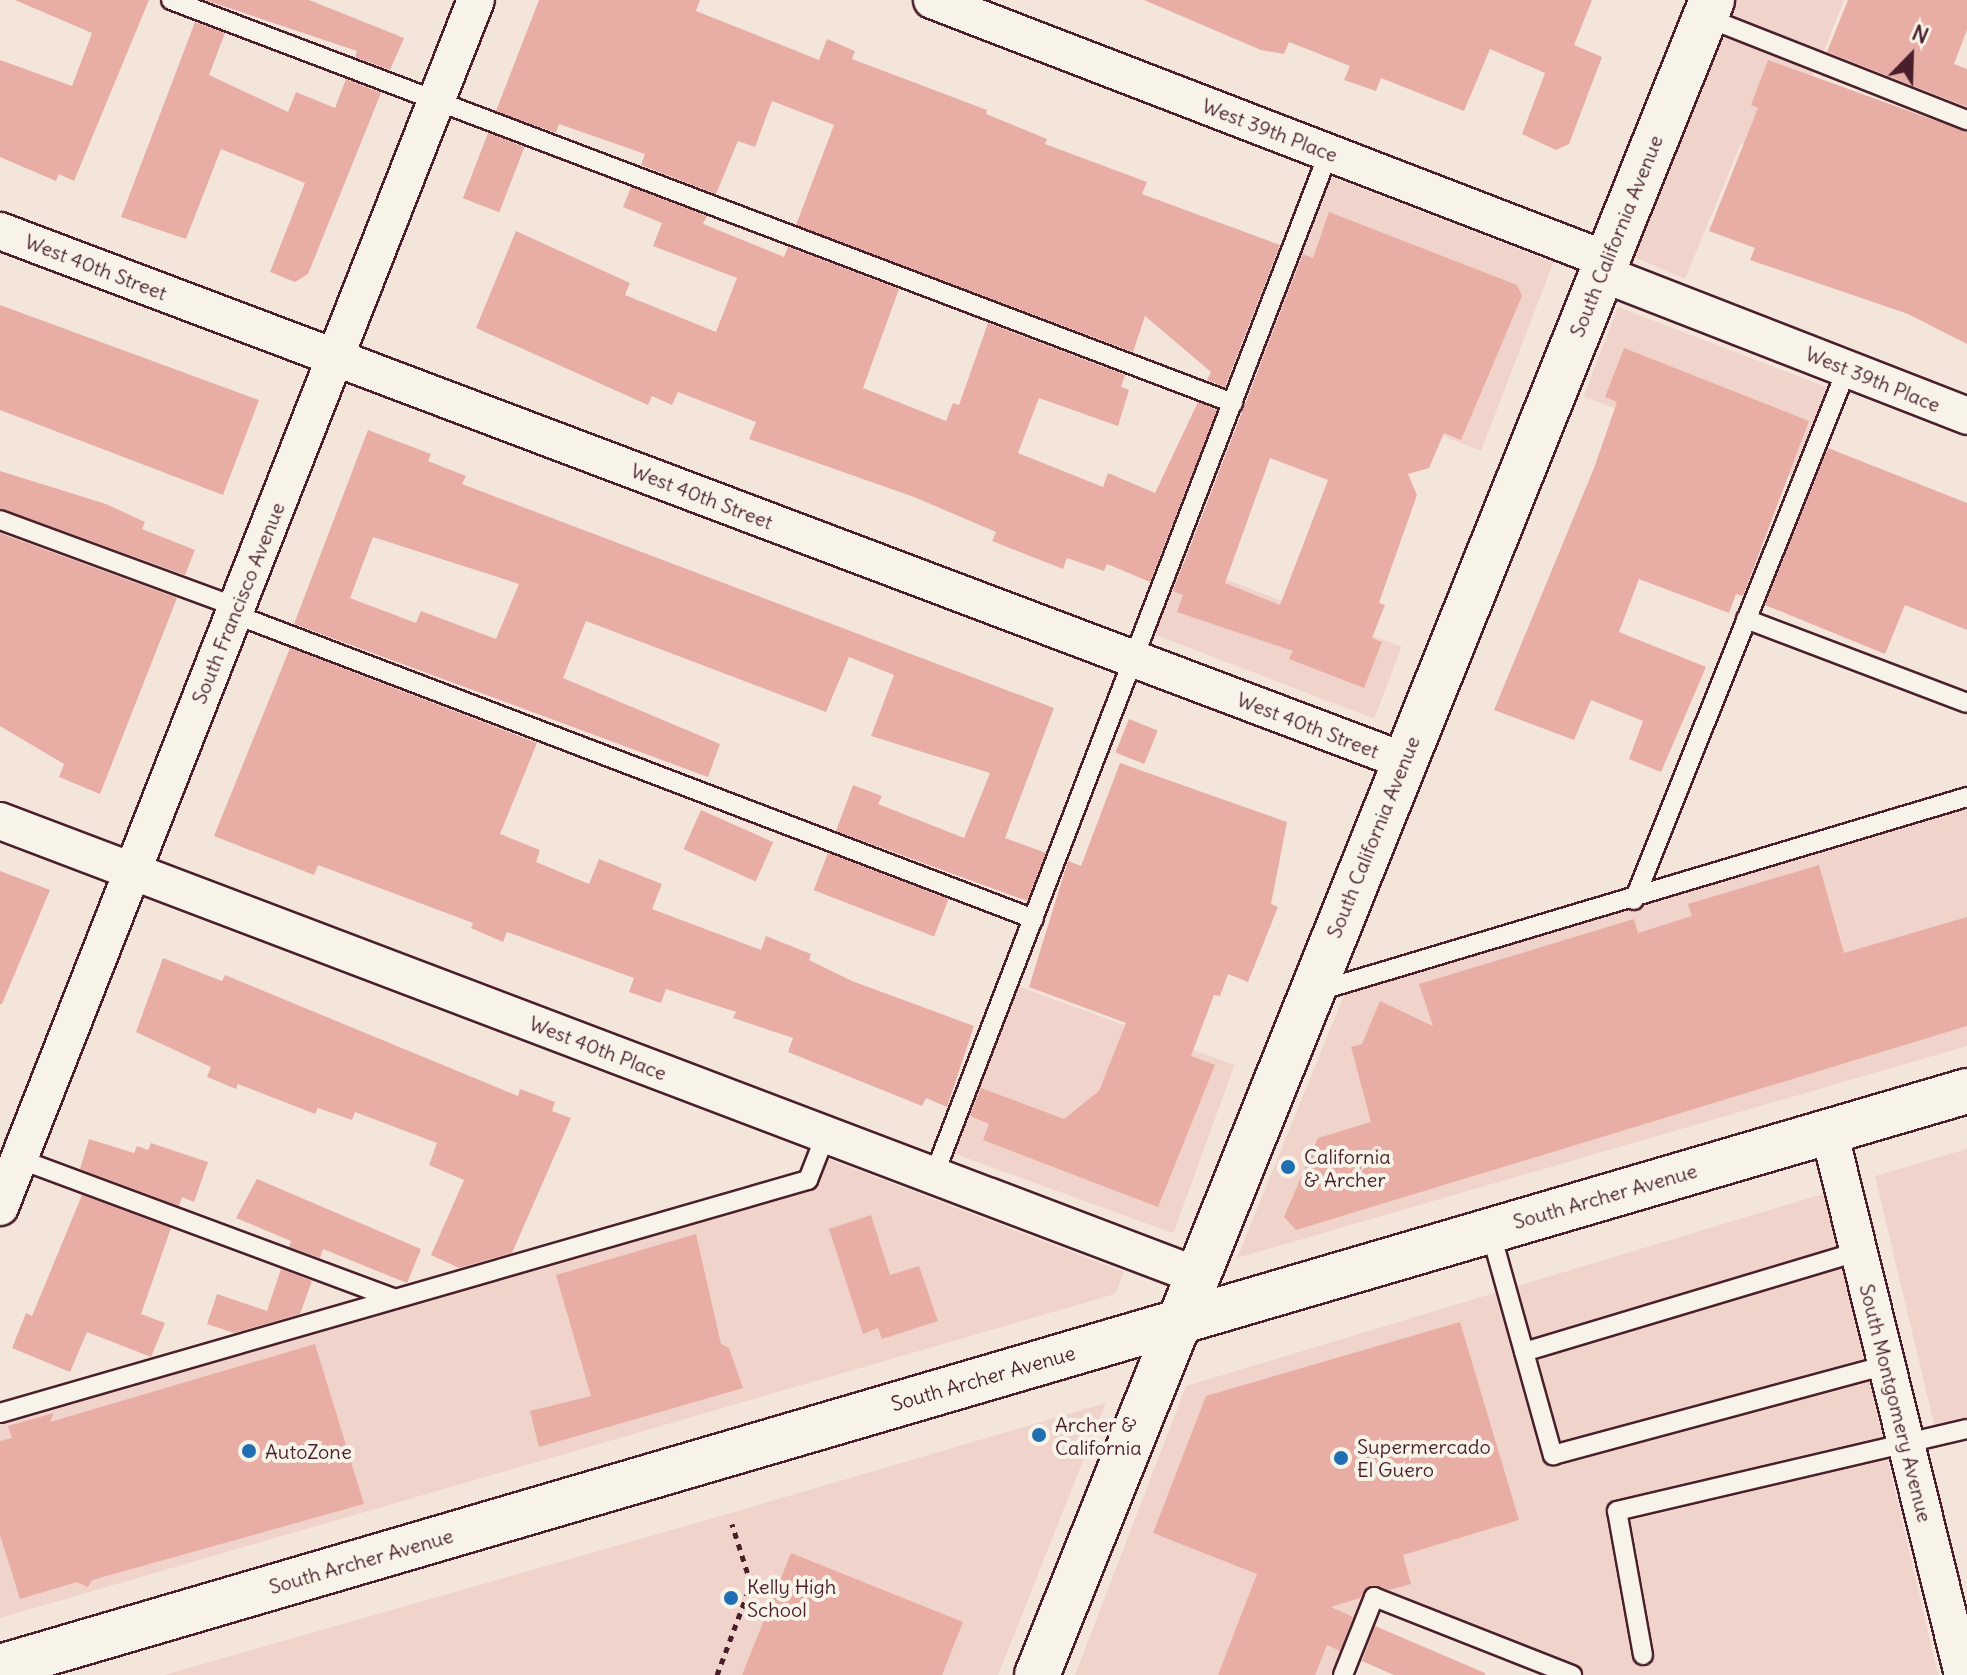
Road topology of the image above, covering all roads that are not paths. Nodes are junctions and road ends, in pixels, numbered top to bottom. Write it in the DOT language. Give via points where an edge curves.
graph roads {
  1 [pos="171,0"];
  2 [pos="476,0"];
  3 [pos="932,0"];
  4 [pos="1702,7"];
  5 [pos="437,101"];
  6 [pos="1967,120"];
  7 [pos="1329,152"];
  8 [pos="0,231"];
  9 [pos="1604,266"];
  10 [pos="335,358"];
  11 [pos="1847,369"];
  12 [pos="1233,403"];
  13 [pos="1967,416"];
  14 [pos="0,520"];
  15 [pos="235,611"];
  16 [pos="1746,619"];
  17 [pos="1134,660"];
  18 [pos="1967,703"];
  19 [pos="1404,761"];
  20 [pos="1967,797"];
  21 [pos="0,821"];
  22 [pos="133,871"];
  23 [pos="1634,900"];
  24 [pos="1034,919"];
  25 [pos="1309,994"];
  26 [pos="1967,1091"];
  27 [pos="1829,1131"];
  28 [pos="826,1134"];
  29 [pos="19,1159"];
  30 [pos="934,1175"];
  31 [pos="0,1207"];
  32 [pos="1490,1230"];
  33 [pos="1858,1252"];
  34 [pos="1196,1275"];
  35 [pos="395,1299"];
  36 [pos="1177,1322"];
  37 [pos="1524,1352"];
  38 [pos="1886,1365"];
  39 [pos="0,1413"];
  40 [pos="1967,1429"];
  41 [pos="1906,1443"];
  42 [pos="1643,1655"];
  43 [pos="0,1667"];
  44 [pos="1037,1675"];
  45 [pos="1343,1675"];
  46 [pos="1572,1675"];
  47 [pos="1963,1675"];
  1 -- 5 [label="lane"];
  2 -- 5 [label="street, South Francisco Avenue"];
  3 -- 7 [label="street, West 39th Place"];
  4 -- 6 [label="lane"];
  4 -- 9 [label="main road, South California Avenue"];
  5 -- 10 [label="street, South Francisco Avenue"];
  5 -- 12 [label="lane"];
  7 -- 9 [label="street, West 39th Place"];
  7 -- 12 [label="lane"];
  8 -- 10 [label="street, West 40th Street"];
  9 -- 11 [label="street, West 39th Place"];
  9 -- 19 [label="main road, South California Avenue"];
  10 -- 15 [label="street, South Francisco Avenue"];
  10 -- 17 [label="street, West 40th Street"];
  11 -- 13 [label="street, West 39th Place"];
  11 -- 16 [label="lane"];
  12 -- 17 [label="lane"];
  14 -- 15 [label="lane"];
  15 -- 22 [label="street, South Francisco Avenue"];
  15 -- 24 [label="lane"];
  16 -- 18 [label="lane"];
  16 -- 23 [label="lane"];
  17 -- 19 [label="street, West 40th Street"];
  17 -- 24 [label="lane"];
  19 -- 25 [label="main road, South California Avenue"];
  20 -- 23 [label="lane"];
  21 -- 22 [label="street, West 40th Place"];
  22 -- 28 [label="street, West 40th Place"];
  22 -- 29 [label="street, South Francisco Avenue"];
  23 -- 25 [label="lane"];
  24 -- 30 [label="lane"];
  25 -- 34 [label="main road, South California Avenue"];
  26 -- 27 [label="main road, South Archer Avenue"];
  27 -- 32 [label="main road, South Archer Avenue"];
  27 -- 33 [label="street, South Montgomery Avenue"];
  28 -- 30 [label="street, West 40th Place"];
  28 -- 35 [label="lane" via="808,1180"];
  29 -- 31 [label="street, South Francisco Avenue"];
  29 -- 35 [label="lane"];
  30 -- 34 [label="street, West 40th Place"];
  32 -- 36 [label="main road, South Archer Avenue"];
  32 -- 37 [label="lane"];
  33 -- 37 [label="lane"];
  33 -- 38 [label="street, South Montgomery Avenue"];
  34 -- 36 [label="main road, South California Avenue"];
  35 -- 39 [label="lane"];
  36 -- 43 [label="main road, South Archer Avenue"];
  36 -- 44 [label="main road, South California Avenue"];
  37 -- 38 [label="lane" via="1553,1455"];
  38 -- 41 [label="street, South Montgomery Avenue"];
  40 -- 41 [label="lane"];
  41 -- 42 [label="lane" via="1617,1511"];
  41 -- 47 [label="street, South Montgomery Avenue"];
  45 -- 46 [label="lane" via="1374,1597"];
}
